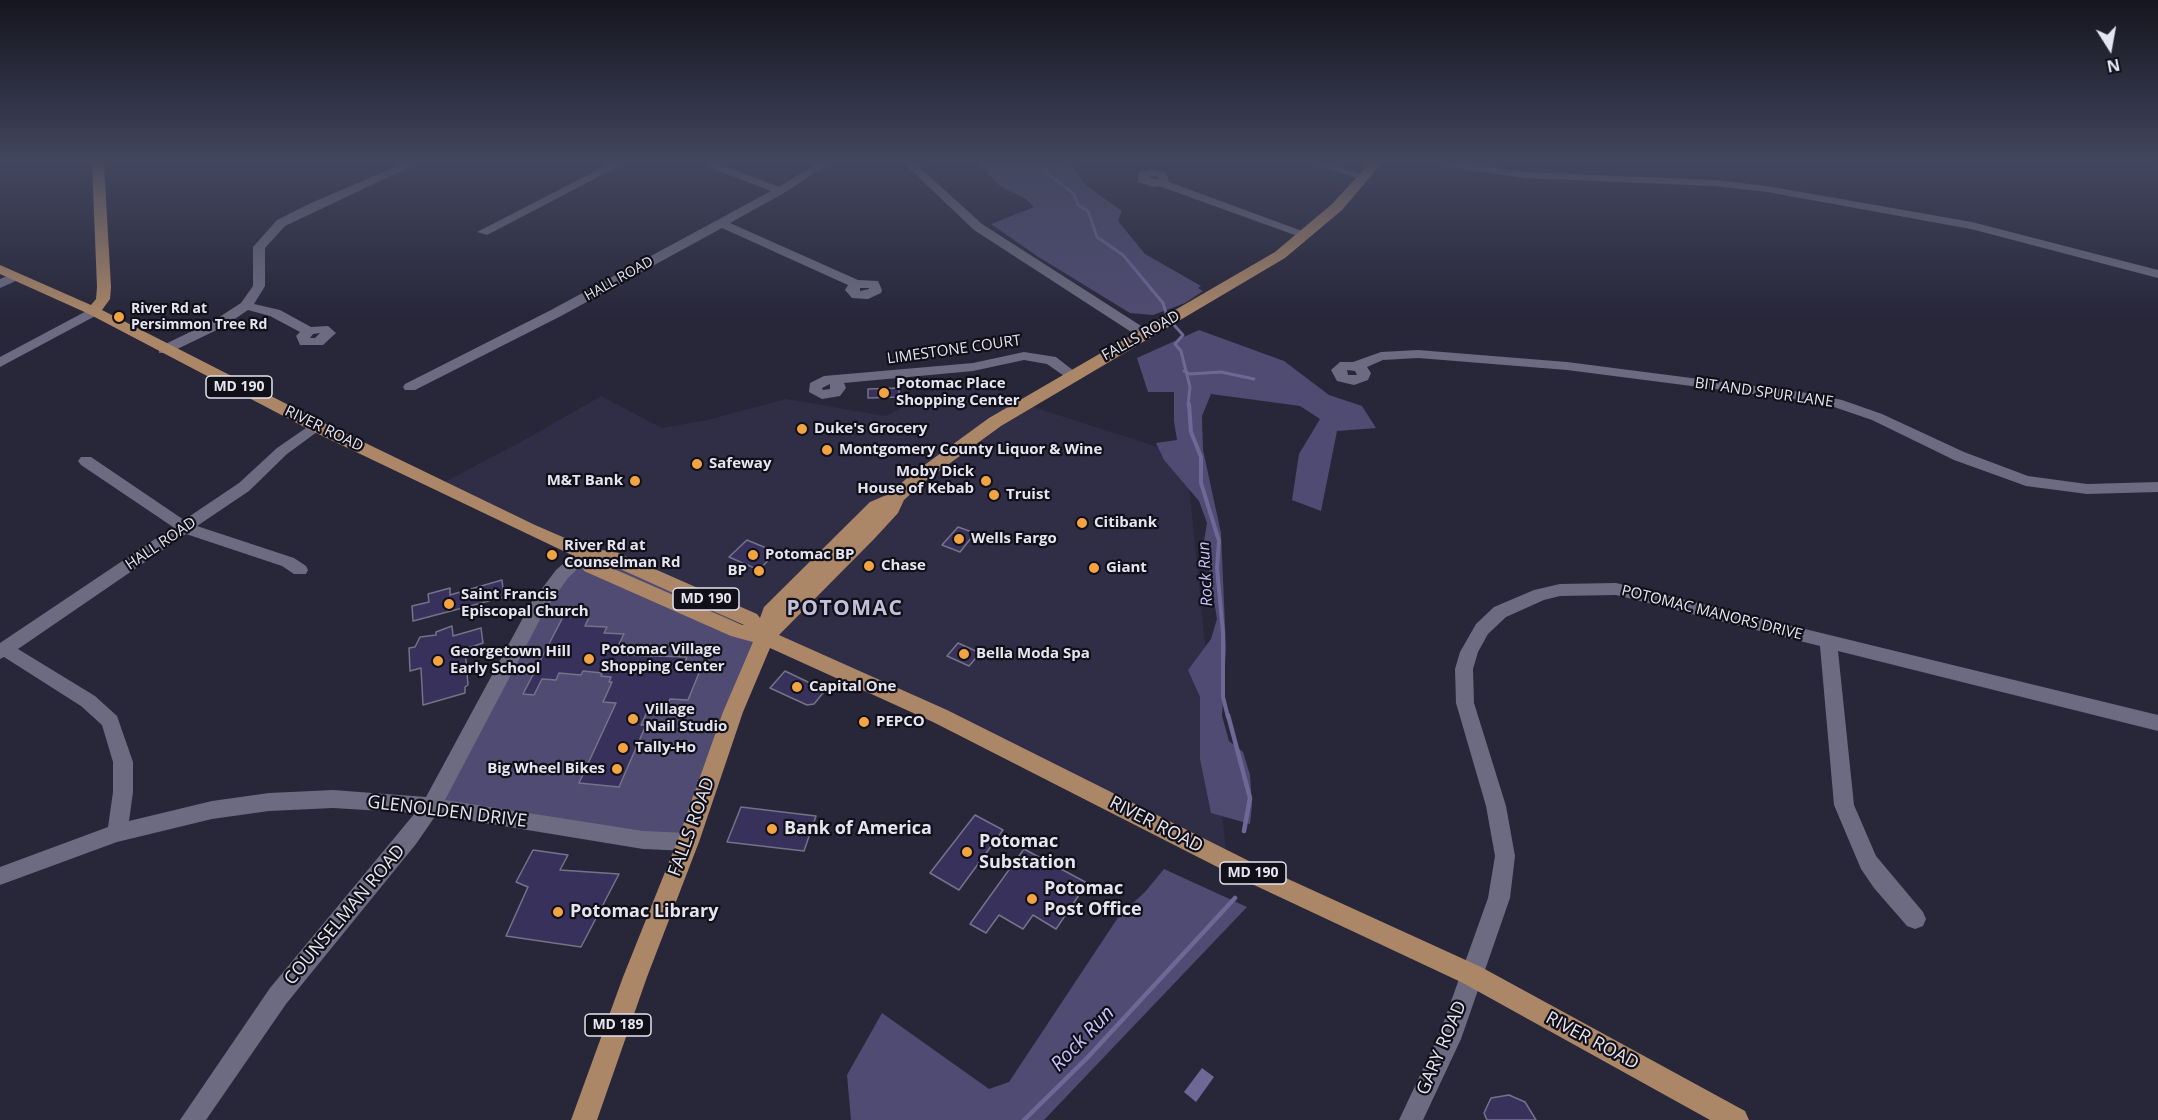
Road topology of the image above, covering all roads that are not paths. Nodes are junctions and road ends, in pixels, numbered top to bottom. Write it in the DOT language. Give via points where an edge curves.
graph roads {
  1 [pos="101,216"];
  2 [pos="294,216"];
  3 [pos="514,216"];
  4 [pos="733,216"];
  5 [pos="966,216"];
  6 [pos="1254,216"];
  7 [pos="1327,216"];
  8 [pos="1918,216"];
  9 [pos="721,223"];
  10 [pos="483,232"];
  11 [pos="1307,235"];
  12 [pos="7,273"];
  13 [pos="2158,274"];
  14 [pos="0,284"];
  15 [pos="856,284"];
  16 [pos="246,306"];
  17 [pos="94,311"];
  18 [pos="309,332"];
  19 [pos="1144,334"];
  20 [pos="164,350"];
  21 [pos="0,363"];
  22 [pos="1357,366"];
  23 [pos="1072,375"];
  24 [pos="836,381"];
  25 [pos="410,387"];
  26 [pos="316,426"];
  27 [pos="86,461"];
  28 [pos="2158,487"];
  29 [pos="185,528"];
  30 [pos="585,554"];
  31 [pos="300,570"];
  32 [pos="765,637"];
  33 [pos="1828,641"];
  34 [pos="3,651"];
  35 [pos="2158,723"];
  36 [pos="432,806"];
  37 [pos="117,833"];
  38 [pos="688,842"];
  39 [pos="0,876"];
  40 [pos="1915,919"];
  41 [pos="1472,975"];
  42 [pos="192,1120"];
  43 [pos="584,1120"];
  44 [pos="1411,1120"];
  45 [pos="1736,1120"];
  1 -- 17 [label="main road" via="104,287 103,299"];
  2 -- 16 [label="street" via="281,223 259,247 259,286"];
  3 -- 10 [label="street"];
  4 -- 9 [label="street, HALL ROAD"];
  5 -- 19 [label="street"];
  6 -- 11 [label="street"];
  7 -- 11 [label="main road, FALLS ROAD"];
  8 -- 13 [label="street" via="1972,226"];
  9 -- 15 [label="street"];
  9 -- 25 [label="street, HALL ROAD"];
  11 -- 19 [label="main road, FALLS ROAD" via="1250,276"];
  12 -- 14 [label="street"];
  12 -- 17 [label="main road, RIVER ROAD / MD 190"];
  16 -- 18 [label="street" via="275,313"];
  16 -- 20 [label="street" via="219,324"];
  17 -- 20 [label="main road, RIVER ROAD / MD 190"];
  17 -- 21 [label="street"];
  19 -- 23 [label="main road, FALLS ROAD"];
  20 -- 26 [label="main road, RIVER ROAD / MD 190"];
  22 -- 28 [label="street, BIT AND SPUR LANE" via="1382,356 1418,354 1567,366 1808,397 1877,417 1959,456 2026,481 2087,489"];
  23 -- 24 [label="street, LIMESTONE COURT" via="1051,360 1024,356 973,367"];
  23 -- 32 [label="main road, FALLS ROAD" via="995,422 914,481 897,497 892,509"];
  26 -- 29 [label="street, HALL ROAD" via="244,487"];
  26 -- 30 [label="main road, RIVER ROAD / MD 190"];
  27 -- 29 [label="street"];
  29 -- 31 [label="street" via="288,562"];
  29 -- 34 [label="street, HALL ROAD"];
  30 -- 32 [label="main road, RIVER ROAD / MD 190" via="590,566 738,631"];
  30 -- 36 [label="street, COUNSELMAN ROAD" via="562,574 537,608"];
  32 -- 38 [label="main road, FALLS ROAD / MD 189" via="733,712"];
  32 -- 41 [label="main road, RIVER ROAD / MD 190" via="940,716 1245,870"];
  33 -- 35 [label="street, POTOMAC MANORS DRIVE"];
  33 -- 40 [label="street" via="1844,805 1868,861"];
  33 -- 41 [label="street, POTOMAC MANORS DRIVE" via="1616,589 1560,590 1540,594 1500,612 1482,630 1464,669 1465,703 1496,806 1504,856 1499,898"];
  34 -- 37 [label="street" via="88,701 110,721 123,762"];
  36 -- 37 [label="street, GLENOLDEN DRIVE" via="333,799 269,802 212,810"];
  36 -- 38 [label="street, GLENOLDEN DRIVE" via="643,840"];
  36 -- 42 [label="street, COUNSELMAN ROAD" via="278,996"];
  37 -- 39 [label="street, GLENOLDEN DRIVE"];
  38 -- 43 [label="main road, FALLS ROAD / MD 189" via="634,977"];
  41 -- 44 [label="street, GARY ROAD" via="1449,1039"];
  41 -- 45 [label="main road, RIVER ROAD / MD 190"];
}
